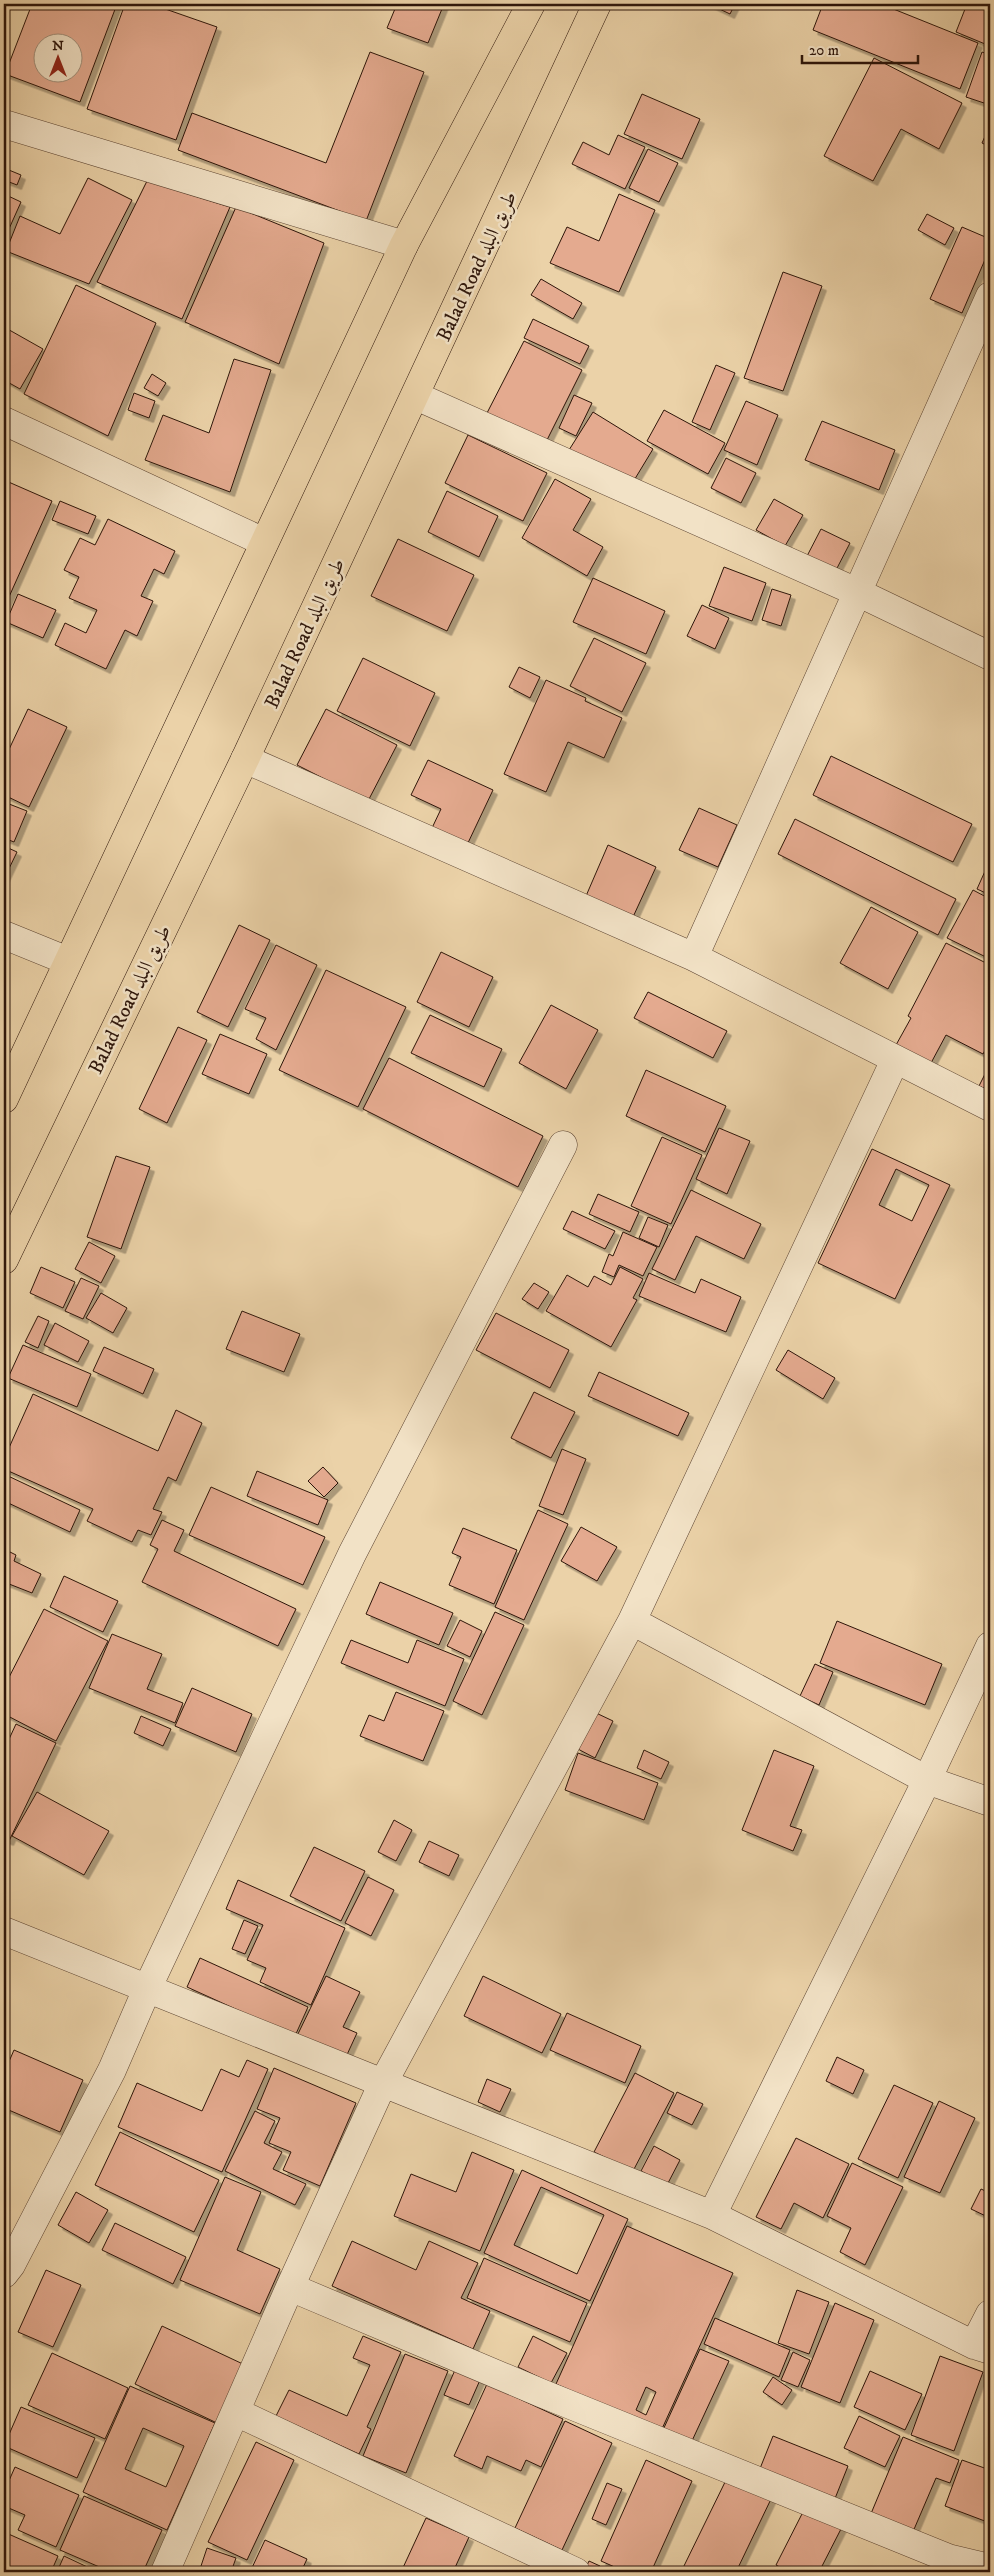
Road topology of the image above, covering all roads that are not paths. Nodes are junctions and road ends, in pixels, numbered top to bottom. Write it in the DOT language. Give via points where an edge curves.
graph roads {
  1 [pos="531,4"];
  2 [pos="598,4"];
  3 [pos="4,124"];
  4 [pos="404,245"];
  5 [pos="990,296"];
  6 [pos="416,396"];
  7 [pos="4,421"];
  8 [pos="264,542"];
  9 [pos="859,593"];
  10 [pos="990,656"];
  11 [pos="245,759"];
  12 [pos="4,936"];
  13 [pos="694,957"];
  14 [pos="68,961"];
  15 [pos="895,1060"];
  16 [pos="4,1099"];
  17 [pos="990,1107"];
  18 [pos="563,1145"];
  19 [pos="4,1260"];
  20 [pos="632,1621"];
  21 [pos="990,1646"];
  22 [pos="928,1780"];
  23 [pos="990,1802"];
  24 [pos="4,1931"];
  25 [pos="147,1989"];
  26 [pos="382,2085"];
  27 [pos="712,2215"];
  28 [pos="4,2274"];
  29 [pos="290,2287"];
  30 [pos="990,2314"];
  31 [pos="982,2347"];
  32 [pos="236,2412"];
  33 [pos="990,2568"];
  34 [pos="165,2572"];
  35 [pos="576,2572"];
  1 -- 4 [label="highway"];
  2 -- 6 [label="highway, Balad Road طريق البلد"];
  3 -- 4 [label="street"];
  4 -- 8 [label="highway"];
  5 -- 9 [label="street"];
  6 -- 9 [label="street"];
  6 -- 11 [label="highway, Balad Road طريق البلد"];
  7 -- 8 [label="street"];
  8 -- 14 [label="highway"];
  9 -- 10 [label="street"];
  9 -- 13 [label="street"];
  11 -- 13 [label="street"];
  11 -- 19 [label="highway, Balad Road طريق البلد"];
  12 -- 14 [label="street"];
  13 -- 15 [label="street"];
  14 -- 16 [label="highway"];
  15 -- 17 [label="street"];
  15 -- 20 [label="street"];
  18 -- 25 [label="street" via="352,1554"];
  20 -- 22 [label="street"];
  20 -- 26 [label="street"];
  21 -- 22 [label="street"];
  22 -- 23 [label="street"];
  22 -- 27 [label="street"];
  24 -- 25 [label="street"];
  25 -- 26 [label="street"];
  25 -- 28 [label="street" via="112,2070"];
  26 -- 27 [label="street"];
  26 -- 29 [label="street"];
  27 -- 31 [label="street"];
  29 -- 32 [label="street"];
  29 -- 33 [label="street" via="948,2558"];
  30 -- 31 [label="street"];
  32 -- 34 [label="street"];
  32 -- 35 [label="street"];
}
